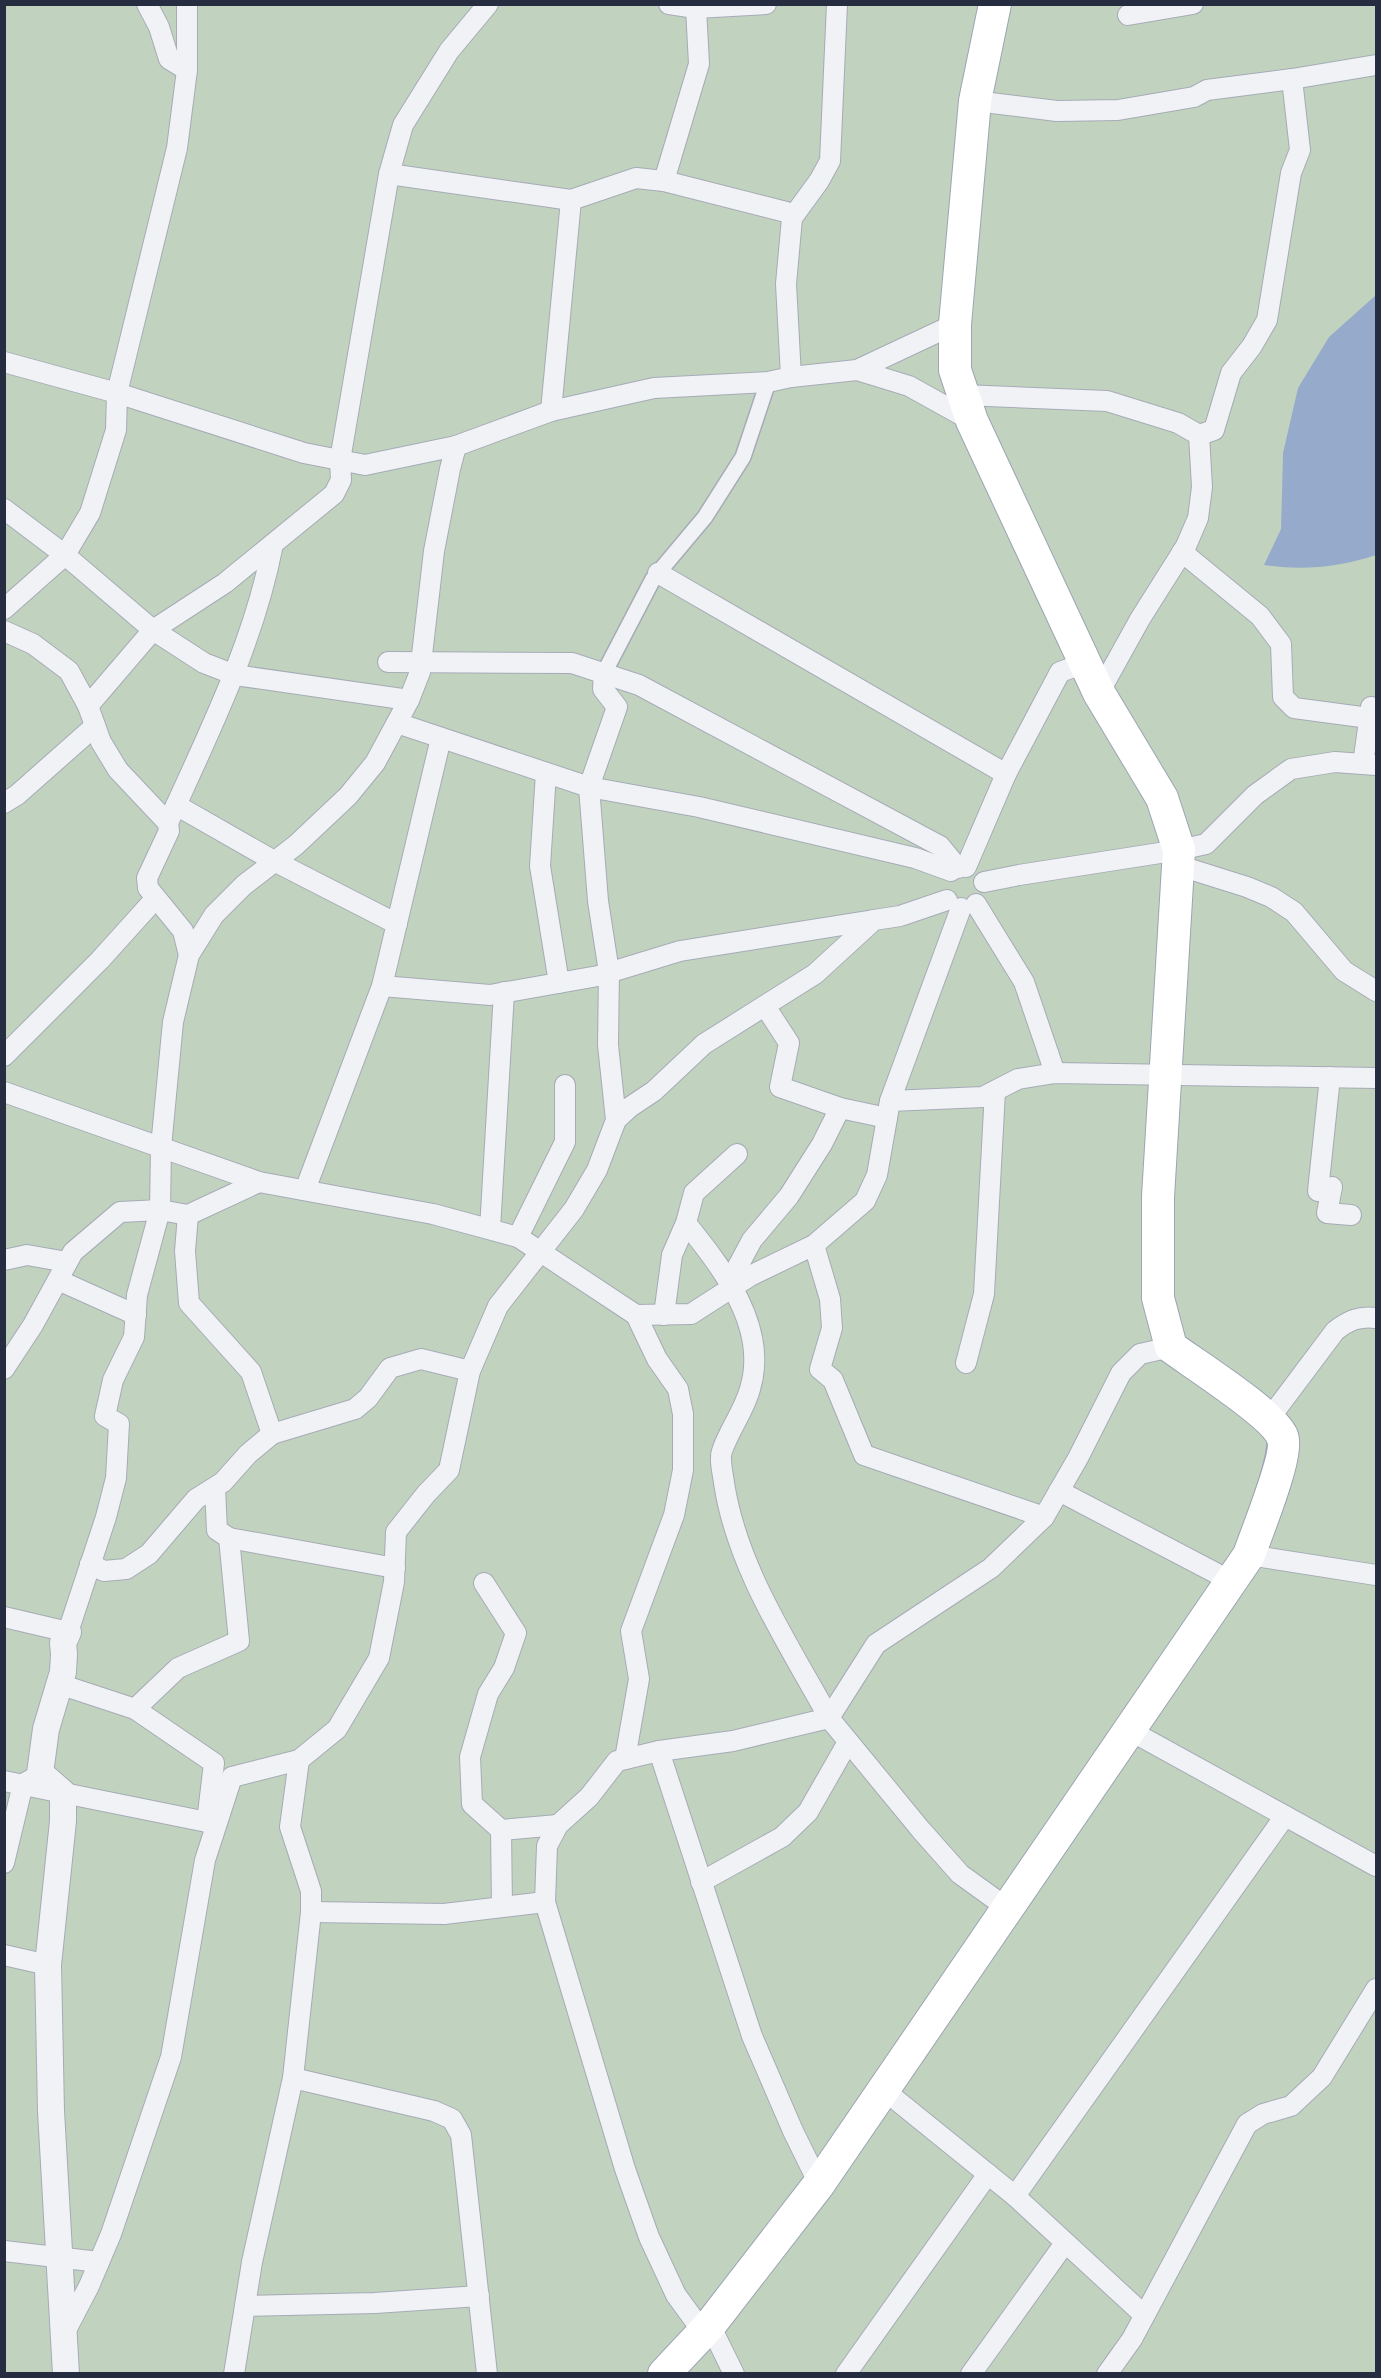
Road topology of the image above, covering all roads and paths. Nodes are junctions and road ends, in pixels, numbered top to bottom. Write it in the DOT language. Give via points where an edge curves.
graph roads {
  1 [pos="147,4"];
  2 [pos="187,4"];
  3 [pos="488,4"];
  4 [pos="669,4"];
  5 [pos="766,4"];
  6 [pos="837,4"];
  7 [pos="995,4"];
  8 [pos="1193,4"];
  9 [pos="696,8"];
  10 [pos="1128,15"];
  11 [pos="1377,65"];
  12 [pos="187,70"];
  13 [pos="1292,79"];
  14 [pos="975,101"];
  15 [pos="389,174"];
  16 [pos="664,181"];
  17 [pos="571,200"];
  18 [pos="792,218"];
  19 [pos="955,324"];
  20 [pos="4,362"];
  21 [pos="857,370"];
  22 [pos="791,377"];
  23 [pos="768,382"];
  24 [pos="117,393"];
  25 [pos="967,408"];
  26 [pos="551,411"];
  27 [pos="1199,435"];
  28 [pos="456,446"];
  29 [pos="340,460"];
  30 [pos="4,508"];
  31 [pos="273,544"];
  32 [pos="1182,552"];
  33 [pos="65,555"];
  34 [pos="658,573"];
  35 [pos="4,609"];
  36 [pos="153,630"];
  37 [pos="4,631"];
  38 [pos="388,662"];
  39 [pos="422,662"];
  40 [pos="1085,663"];
  41 [pos="604,673"];
  42 [pos="235,675"];
  43 [pos="1099,693"];
  44 [pos="409,700"];
  45 [pos="88,706"];
  46 [pos="1373,713"];
  47 [pos="397,723"];
  48 [pos="95,726"];
  49 [pos="441,738"];
  50 [pos="1370,765"];
  51 [pos="546,773"];
  52 [pos="1006,774"];
  53 [pos="589,787"];
  54 [pos="4,803"];
  55 [pos="172,814"];
  56 [pos="1178,858"];
  57 [pos="274,861"];
  58 [pos="958,869"];
  59 [pos="984,882"];
  60 [pos="156,899"];
  61 [pos="961,904"];
  62 [pos="874,920"];
  63 [pos="397,924"];
  64 [pos="189,955"];
  65 [pos="609,972"];
  66 [pos="559,983"];
  67 [pos="382,986"];
  68 [pos="1377,991"];
  69 [pos="504,992"];
  70 [pos="765,1006"];
  71 [pos="4,1056"];
  72 [pos="1055,1073"];
  73 [pos="1166,1073"];
  74 [pos="1330,1077"];
  75 [pos="1377,1078"];
  76 [pos="565,1085"];
  77 [pos="995,1091"];
  78 [pos="4,1092"];
  79 [pos="840,1108"];
  80 [pos="889,1110"];
  81 [pos="616,1120"];
  82 [pos="161,1147"];
  83 [pos="737,1154"];
  84 [pos="259,1182"];
  85 [pos="305,1190"];
  86 [pos="160,1210"];
  87 [pos="188,1215"];
  88 [pos="1351,1215"];
  89 [pos="686,1223"];
  90 [pos="490,1229"];
  91 [pos="518,1237"];
  92 [pos="814,1245"];
  93 [pos="541,1252"];
  94 [pos="4,1260"];
  95 [pos="68,1262"];
  96 [pos="58,1280"];
  97 [pos="730,1285"];
  98 [pos="136,1315"];
  99 [pos="636,1315"];
  100 [pos="664,1315"];
  101 [pos="1377,1318"];
  102 [pos="1170,1347"];
  103 [pos="966,1363"];
  104 [pos="4,1369"];
  105 [pos="470,1371"];
  106 [pos="1269,1419"];
  107 [pos="272,1434"];
  108 [pos="215,1488"];
  109 [pos="1059,1491"];
  110 [pos="1044,1517"];
  111 [pos="229,1538"];
  112 [pos="1249,1555"];
  113 [pos="90,1564"];
  114 [pos="395,1568"];
  115 [pos="1377,1575"];
  116 [pos="1231,1581"];
  117 [pos="484,1583"];
  118 [pos="4,1617"];
  119 [pos="68,1632"];
  120 [pos="59,1684"];
  121 [pos="135,1709"];
  122 [pos="829,1718"];
  123 [pos="1129,1730"];
  124 [pos="849,1742"];
  125 [pos="659,1751"];
  126 [pos="625,1759"];
  127 [pos="299,1760"];
  128 [pos="23,1779"];
  129 [pos="63,1793"];
  130 [pos="1285,1816"];
  131 [pos="211,1824"];
  132 [pos="558,1825"];
  133 [pos="501,1830"];
  134 [pos="4,1863"];
  135 [pos="1377,1866"];
  136 [pos="701,1882"];
  137 [pos="545,1902"];
  138 [pos="502,1907"];
  139 [pos="1007,1908"];
  140 [pos="310,1912"];
  141 [pos="4,1955"];
  142 [pos="48,1965"];
  143 [pos="1377,1989"];
  144 [pos="293,2078"];
  145 [pos="884,2090"];
  146 [pos="988,2174"];
  147 [pos="819,2184"];
  148 [pos="1015,2196"];
  149 [pos="1065,2242"];
  150 [pos="4,2251"];
  151 [pos="60,2258"];
  152 [pos="99,2262"];
  153 [pos="479,2296"];
  154 [pos="245,2306"];
  155 [pos="1144,2315"];
  156 [pos="707,2329"];
  157 [pos="65,2332"];
  158 [pos="66,2373"];
  159 [pos="234,2373"];
  160 [pos="487,2373"];
  161 [pos="664,2373"];
  162 [pos="734,2373"];
  163 [pos="846,2373"];
  164 [pos="971,2373"];
  165 [pos="1107,2373"];
  1 -- 12 [label="street" via="169,59"];
  2 -- 12 [label="street"];
  3 -- 15 [label="street" via="449,51 403,125"];
  4 -- 9 [label="street"];
  5 -- 9 [label="street"];
  6 -- 18 [label="street" via="830,161"];
  7 -- 14 [label="main road"];
  8 -- 10 [label="street"];
  9 -- 16 [label="street" via="699,64"];
  11 -- 13 [label="street"];
  12 -- 24 [label="street" via="177,148"];
  13 -- 14 [label="street" via="1208,90 1194,97 1118,110 1057,111"];
  13 -- 27 [label="street" via="1300,150 1291,173 1267,320 1231,373 1214,430"];
  14 -- 19 [label="main road"];
  15 -- 17 [label="street"];
  15 -- 29 [label="street"];
  16 -- 17 [label="street" via="636,178"];
  16 -- 18 [label="street" via="786,212"];
  17 -- 26 [label="street"];
  18 -- 22 [label="street" via="786,284"];
  19 -- 21 [label="street"];
  19 -- 25 [label="main road" via="955,370"];
  20 -- 24 [label="street"];
  21 -- 22 [label="street"];
  21 -- 25 [label="street"];
  22 -- 23 [label="street"];
  23 -- 26 [label="street" via="654,388"];
  23 -- 34 [label="street" via="743,457 705,518"];
  24 -- 29 [label="street" via="304,453"];
  24 -- 33 [label="street" via="116,430 90,513"];
  25 -- 27 [label="street" via="1107,401 1178,423"];
  25 -- 40 [label="main road"];
  26 -- 28 [label="street"];
  27 -- 32 [label="street" via="1202,487 1198,518"];
  28 -- 29 [label="street" via="365,465"];
  28 -- 39 [label="street" via="434,551"];
  29 -- 31 [label="street" via="341,480 334,494"];
  30 -- 33 [label="street"];
  31 -- 36 [label="street" via="225,583"];
  31 -- 42 [label="street" via="267,578"];
  32 -- 43 [label="street"];
  32 -- 46 [label="street" via="1260,616 1281,644 1283,697 1294,708"];
  33 -- 35 [label="street"];
  33 -- 36 [label="street"];
  34 -- 41 [label="street"];
  34 -- 52 [label="street"];
  36 -- 42 [label="street" via="204,663"];
  36 -- 45 [label="street"];
  37 -- 45 [label="street" via="33,644 69,671"];
  38 -- 39 [label="street"];
  39 -- 41 [label="street" via="572,663"];
  39 -- 44 [label="street"];
  40 -- 43 [label="main road"];
  40 -- 52 [label="street" via="1060,672"];
  41 -- 53 [label="street" via="603,689 617,707"];
  41 -- 58 [label="street" via="639,686 940,846"];
  42 -- 44 [label="street"];
  42 -- 55 [label="street"];
  43 -- 56 [label="main road" via="1162,798"];
  44 -- 47 [label="street"];
  45 -- 48 [label="street"];
  46 -- 50 [label="street"];
  47 -- 49 [label="street"];
  47 -- 57 [label="street" via="375,763 348,796"];
  48 -- 54 [label="street"];
  48 -- 55 [label="street" via="118,770"];
  49 -- 51 [label="street"];
  49 -- 63 [label="street"];
  50 -- 56 [label="street" via="1335,762 1291,769 1255,795 1206,844"];
  51 -- 53 [label="street"];
  51 -- 66 [label="street" via="540,866"];
  52 -- 58 [label="street"];
  53 -- 58 [label="street" via="699,807"];
  53 -- 65 [label="street" via="598,901"];
  55 -- 57 [label="street"];
  55 -- 60 [label="street" via="169,831 147,878 148,888"];
  56 -- 59 [label="street" via="1018,874"];
  56 -- 68 [label="street" via="1271,897 1294,912 1344,971"];
  56 -- 73 [label="main road"];
  57 -- 63 [label="street"];
  57 -- 64 [label="street" via="214,915"];
  58 -- 59 [label="street" via="974,869"];
  58 -- 61 [label="street" via="943,885 943,893"];
  59 -- 61 [label="street" via="982,898"];
  60 -- 64 [label="street" via="183,931"];
  60 -- 71 [label="street"];
  61 -- 62 [label="street"];
  61 -- 72 [label="street" via="1024,982"];
  61 -- 80 [label="street"];
  62 -- 65 [label="street" via="680,951"];
  62 -- 70 [label="street" via="815,974"];
  63 -- 67 [label="street"];
  64 -- 82 [label="street" via="173,1022"];
  65 -- 66 [label="street"];
  65 -- 81 [label="street" via="608,1045"];
  66 -- 69 [label="street"];
  67 -- 69 [label="street" via="490,995"];
  67 -- 85 [label="street"];
  69 -- 90 [label="street"];
  70 -- 79 [label="street" via="789,1043 780,1087"];
  70 -- 81 [label="street" via="704,1044"];
  72 -- 73 [label="street"];
  72 -- 77 [label="street" via="1018,1079"];
  73 -- 74 [label="street"];
  73 -- 102 [label="main road" via="1158,1197 1158,1298"];
  74 -- 75 [label="street"];
  74 -- 88 [label="street" via="1318,1191 1332,1186 1327,1213"];
  76 -- 91 [label="street" via="565,1142"];
  77 -- 80 [label="street" via="983,1097"];
  77 -- 103 [label="street" via="984,1294"];
  78 -- 82 [label="street"];
  79 -- 80 [label="street"];
  79 -- 97 [label="street" via="789,1196 752,1240"];
  80 -- 92 [label="street" via="877,1175 866,1202"];
  81 -- 93 [label="street" via="597,1170 574,1209"];
  82 -- 84 [label="street"];
  82 -- 86 [label="street"];
  83 -- 89 [label="street" via="694,1192"];
  84 -- 85 [label="street"];
  84 -- 87 [label="street"];
  85 -- 90 [label="street"];
  86 -- 87 [label="street"];
  86 -- 95 [label="street" via="120,1212 74,1252"];
  86 -- 98 [label="street" via="137,1295"];
  87 -- 107 [label="street" via="185,1251 189,1303 251,1372"];
  89 -- 97 [label="street" via="721,1267"];
  89 -- 100 [label="street" via="672,1254"];
  90 -- 91 [label="street"];
  91 -- 93 [label="street"];
  92 -- 97 [label="street"];
  92 -- 110 [label="street" via="830,1299 832,1328 820,1369 833,1380 864,1455"];
  93 -- 99 [label="street"];
  93 -- 105 [label="street" via="498,1306"];
  94 -- 95 [label="street" via="27,1255"];
  95 -- 96 [label="street"];
  96 -- 98 [label="street"];
  96 -- 104 [label="street"];
  97 -- 100 [label="street" via="691,1314"];
  97 -- 122 [label="street" via="752,1328 753,1363 751,1388 721,1453 731,1519 767,1604"];
  98 -- 113 [label="street" via="134,1337 113,1380 105,1416 119,1424 116,1478"];
  99 -- 100 [label="street"];
  99 -- 126 [label="street" via="657,1359 678,1389 683,1414 683,1470 674,1515 632,1631 639,1679"];
  101 -- 106 [label="street" via="1348,1320 1335,1331"];
  102 -- 106 [label="main road"];
  102 -- 109 [label="street" via="1140,1354 1121,1373"];
  105 -- 107 [label="street" via="421,1359 390,1368 355,1409"];
  105 -- 114 [label="street" via="449,1470 396,1532"];
  106 -- 112 [label="main road" via="1283,1437 1282,1460"];
  107 -- 108 [label="street"];
  108 -- 111 [label="street" via="217,1530"];
  108 -- 113 [label="street" via="196,1499 148,1554 126,1569 104,1571"];
  109 -- 110 [label="street"];
  109 -- 116 [label="street"];
  110 -- 122 [label="street" via="991,1568 876,1644"];
  111 -- 114 [label="street"];
  111 -- 121 [label="street" via="239,1641 178,1668"];
  112 -- 115 [label="street"];
  112 -- 116 [label="main road"];
  113 -- 119 [label="street"];
  114 -- 127 [label="street" via="379,1658 337,1729"];
  116 -- 123 [label="main road"];
  117 -- 133 [label="street" via="516,1633 504,1668 488,1694 470,1757 472,1804"];
  118 -- 119 [label="street"];
  119 -- 120 [label="street" via="63,1643"];
  120 -- 121 [label="street"];
  120 -- 128 [label="street" via="46,1729"];
  121 -- 131 [label="street" via="214,1763"];
  122 -- 124 [label="street"];
  122 -- 125 [label="street" via="733,1741"];
  123 -- 130 [label="street"];
  123 -- 139 [label="main road"];
  124 -- 136 [label="street" via="802,1819 782,1837"];
  124 -- 139 [label="street" via="960,1874"];
  125 -- 126 [label="street"];
  125 -- 136 [label="street"];
  126 -- 132 [label="street" via="617,1761 589,1797"];
  127 -- 131 [label="street" via="232,1777"];
  127 -- 140 [label="street" via="290,1827 311,1891"];
  128 -- 129 [label="street"];
  128 -- 134 [label="street"];
  129 -- 131 [label="street"];
  129 -- 142 [label="street"];
  130 -- 135 [label="street"];
  130 -- 148 [label="street"];
  131 -- 152 [label="street" via="171,2057"];
  132 -- 133 [label="street"];
  132 -- 137 [label="street" via="547,1846"];
  133 -- 138 [label="street"];
  136 -- 147 [label="street" via="752,2036"];
  137 -- 138 [label="street"];
  137 -- 156 [label="street" via="649,2237 676,2295"];
  138 -- 140 [label="street" via="444,1914"];
  139 -- 145 [label="main road"];
  140 -- 144 [label="street"];
  141 -- 142 [label="street"];
  142 -- 151 [label="street"];
  143 -- 155 [label="street" via="1322,2077 1291,2106 1263,2114 1247,2124"];
  144 -- 153 [label="street" via="434,2111 452,2119 461,2134"];
  144 -- 154 [label="street"];
  145 -- 146 [label="street"];
  145 -- 147 [label="main road"];
  146 -- 148 [label="street"];
  146 -- 163 [label="street"];
  147 -- 156 [label="main road"];
  148 -- 149 [label="street"];
  149 -- 155 [label="street"];
  149 -- 164 [label="street"];
  150 -- 151 [label="street"];
  151 -- 152 [label="street"];
  151 -- 157 [label="street"];
  152 -- 157 [label="street"];
  153 -- 154 [label="street"];
  153 -- 160 [label="street"];
  154 -- 159 [label="street"];
  155 -- 165 [label="street"];
  156 -- 161 [label="main road"];
  156 -- 162 [label="street"];
  157 -- 158 [label="street"];
}
